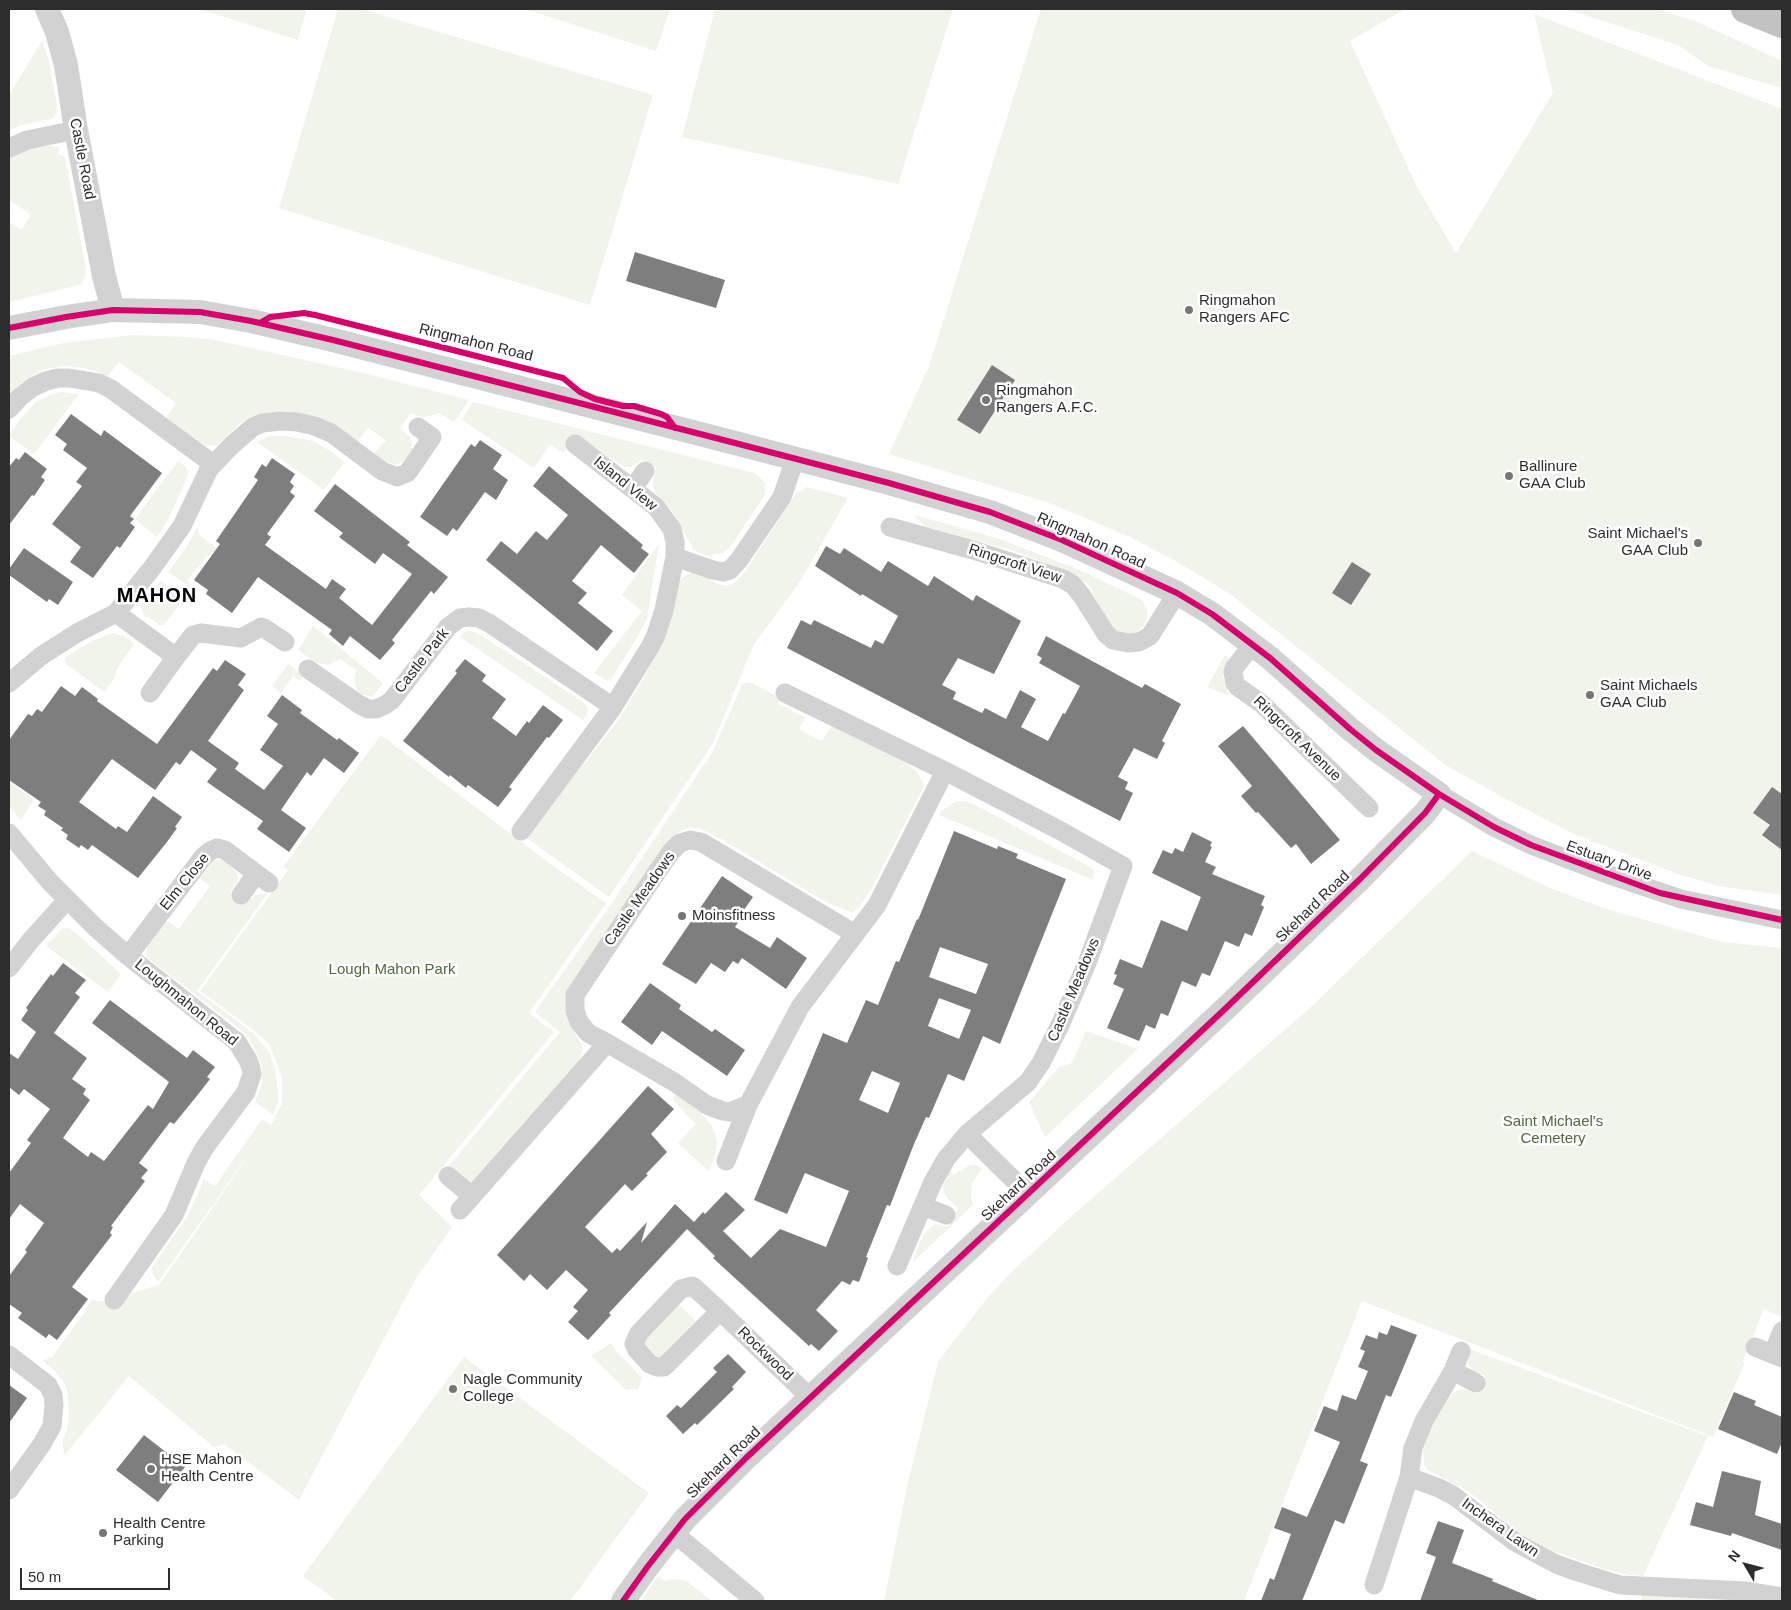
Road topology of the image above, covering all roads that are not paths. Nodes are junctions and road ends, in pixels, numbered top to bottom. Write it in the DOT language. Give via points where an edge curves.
graph roads {
  1 [pos="48,9"];
  2 [pos="1745,9"];
  3 [pos="1782,24"];
  4 [pos="76,130"];
  5 [pos="9,148"];
  6 [pos="113,310"];
  7 [pos="9,328"];
  8 [pos="9,409"];
  9 [pos="425,432"];
  10 [pos="575,444"];
  11 [pos="795,459"];
  12 [pos="213,464"];
  13 [pos="645,471"];
  14 [pos="633,488"];
  15 [pos="890,527"];
  16 [pos="675,557"];
  17 [pos="1177,593"];
  18 [pos="116,613"];
  19 [pos="285,642"];
  20 [pos="1253,644"];
  21 [pos="176,657"];
  22 [pos="308,669"];
  23 [pos="9,683"];
  24 [pos="150,693"];
  25 [pos="784,693"];
  26 [pos="613,706"];
  27 [pos="945,771"];
  28 [pos="1439,794"];
  29 [pos="1369,808"];
  30 [pos="521,831"];
  31 [pos="9,833"];
  32 [pos="240,895"];
  33 [pos="67,900"];
  34 [pos="1782,920"];
  35 [pos="855,934"];
  36 [pos="128,956"];
  37 [pos="9,968"];
  38 [pos="607,1043"];
  39 [pos="748,1105"];
  40 [pos="967,1134"];
  41 [pos="726,1160"];
  42 [pos="448,1176"];
  43 [pos="1028,1194"];
  44 [pos="923,1206"];
  45 [pos="946,1215"];
  46 [pos="897,1266"];
  47 [pos="114,1300"];
  48 [pos="720,1311"];
  49 [pos="1782,1331"];
  50 [pos="1755,1347"];
  51 [pos="1460,1351"];
  52 [pos="9,1355"];
  53 [pos="1778,1356"];
  54 [pos="1452,1371"];
  55 [pos="1476,1383"];
  56 [pos="810,1398"];
  57 [pos="1409,1477"];
  58 [pos="9,1490"];
  59 [pos="674,1533"];
  60 [pos="1374,1585"];
  61 [pos="1617,1593"];
  62 [pos="1782,1597"];
  63 [pos="623,1601"];
  64 [pos="755,1601"];
  1 -- 4 [label="street, Castle Road" via="66,65"];
  2 -- 3 [label="highway"];
  4 -- 5 [label="street" via="27,140"];
  4 -- 6 [label="street, Castle Road"];
  6 -- 7 [label="street, Ringmahon Road"];
  6 -- 11 [label="street, Ringmahon Road" via="200,312 285,328"];
  8 -- 12 [label="street" via="33,387 46,381 69,378 99,383"];
  9 -- 12 [label="street" via="411,468 397,477 382,471 331,433 297,422 272,421 253,427"];
  10 -- 14 [label="street, Island View"];
  11 -- 16 [label="street" via="782,497 730,570 713,570"];
  11 -- 17 [label="street, Ringmahon Road" via="990,512 1062,540"];
  12 -- 18 [label="street" via="182,526"];
  13 -- 14 [label="street"];
  14 -- 16 [label="street, Island View" via="656,508 672,529"];
  15 -- 17 [label="street, Ringcroft View" via="1063,579 1082,596 1106,634 1113,640 1128,644 1150,636"];
  16 -- 26 [label="street" via="656,635"];
  17 -- 20 [label="street, Ringmahon Road"];
  18 -- 21 [label="street"];
  18 -- 23 [label="street" via="41,656"];
  19 -- 21 [label="street" via="261,627 241,638 201,632 193,635"];
  20 -- 28 [label="street, Ringmahon Road" via="1376,750"];
  20 -- 29 [label="street, Ringcroft Avenue" via="1235,666 1233,672 1238,687 1262,704"];
  21 -- 24 [label="street"];
  22 -- 26 [label="street, Castle Park" via="360,705 376,709 392,700 448,627 460,618 479,618"];
  25 -- 27 [label="street, Castle Meadows"];
  26 -- 30 [label="street"];
  27 -- 35 [label="street" via="877,905"];
  27 -- 40 [label="street, Castle Meadows" via="1123,866 1087,963 1041,1063 1028,1082"];
  28 -- 34 [label="street, Estuary Drive" via="1531,845 1604,873 1681,899"];
  28 -- 43 [label="street, Skehard Road" via="1360,879"];
  31 -- 33 [label="street, Loughmahon Road"];
  32 -- 36 [label="street, Elm Close" via="262,878 225,850 217,848 210,851"];
  33 -- 36 [label="street, Loughmahon Road"];
  33 -- 37 [label="street"];
  35 -- 38 [label="street, Castle Meadows" via="701,842 690,840 680,843 575,995 574,1011 579,1022 588,1033"];
  35 -- 39 [label="street" via="800,1007"];
  36 -- 47 [label="street, Loughmahon Road" via="237,1042 252,1074 246,1092 196,1163 174,1216"];
  38 -- 39 [label="street, Castle Meadows" via="707,1105 729,1112"];
  38 -- 42 [label="street" via="466,1203"];
  39 -- 41 [label="street"];
  40 -- 43 [label="street"];
  40 -- 44 [label="street, Castle Meadows" via="946,1159"];
  43 -- 56 [label="street, Skehard Road"];
  44 -- 45 [label="street"];
  44 -- 46 [label="street, Castle Meadows"];
  48 -- 48 [label="street, Rockwood" via="696,1288 688,1286 681,1289 639,1333 634,1344 636,1350 650,1364 664,1367"];
  48 -- 56 [label="street, Rockwood"];
  49 -- 53 [label="street"];
  50 -- 53 [label="street"];
  51 -- 54 [label="street"];
  52 -- 58 [label="street" via="48,1386 54,1405 52,1426"];
  54 -- 55 [label="street"];
  54 -- 57 [label="street" via="1423,1423 1413,1448"];
  56 -- 59 [label="street, Skehard Road"];
  57 -- 60 [label="street"];
  57 -- 61 [label="street, Inchera Lawn" via="1454,1496 1535,1554"];
  59 -- 63 [label="street, Skehard Road"];
  59 -- 64 [label="street"];
  61 -- 62 [label="street, Inchera Lawn" via="1746,1591"];
}
